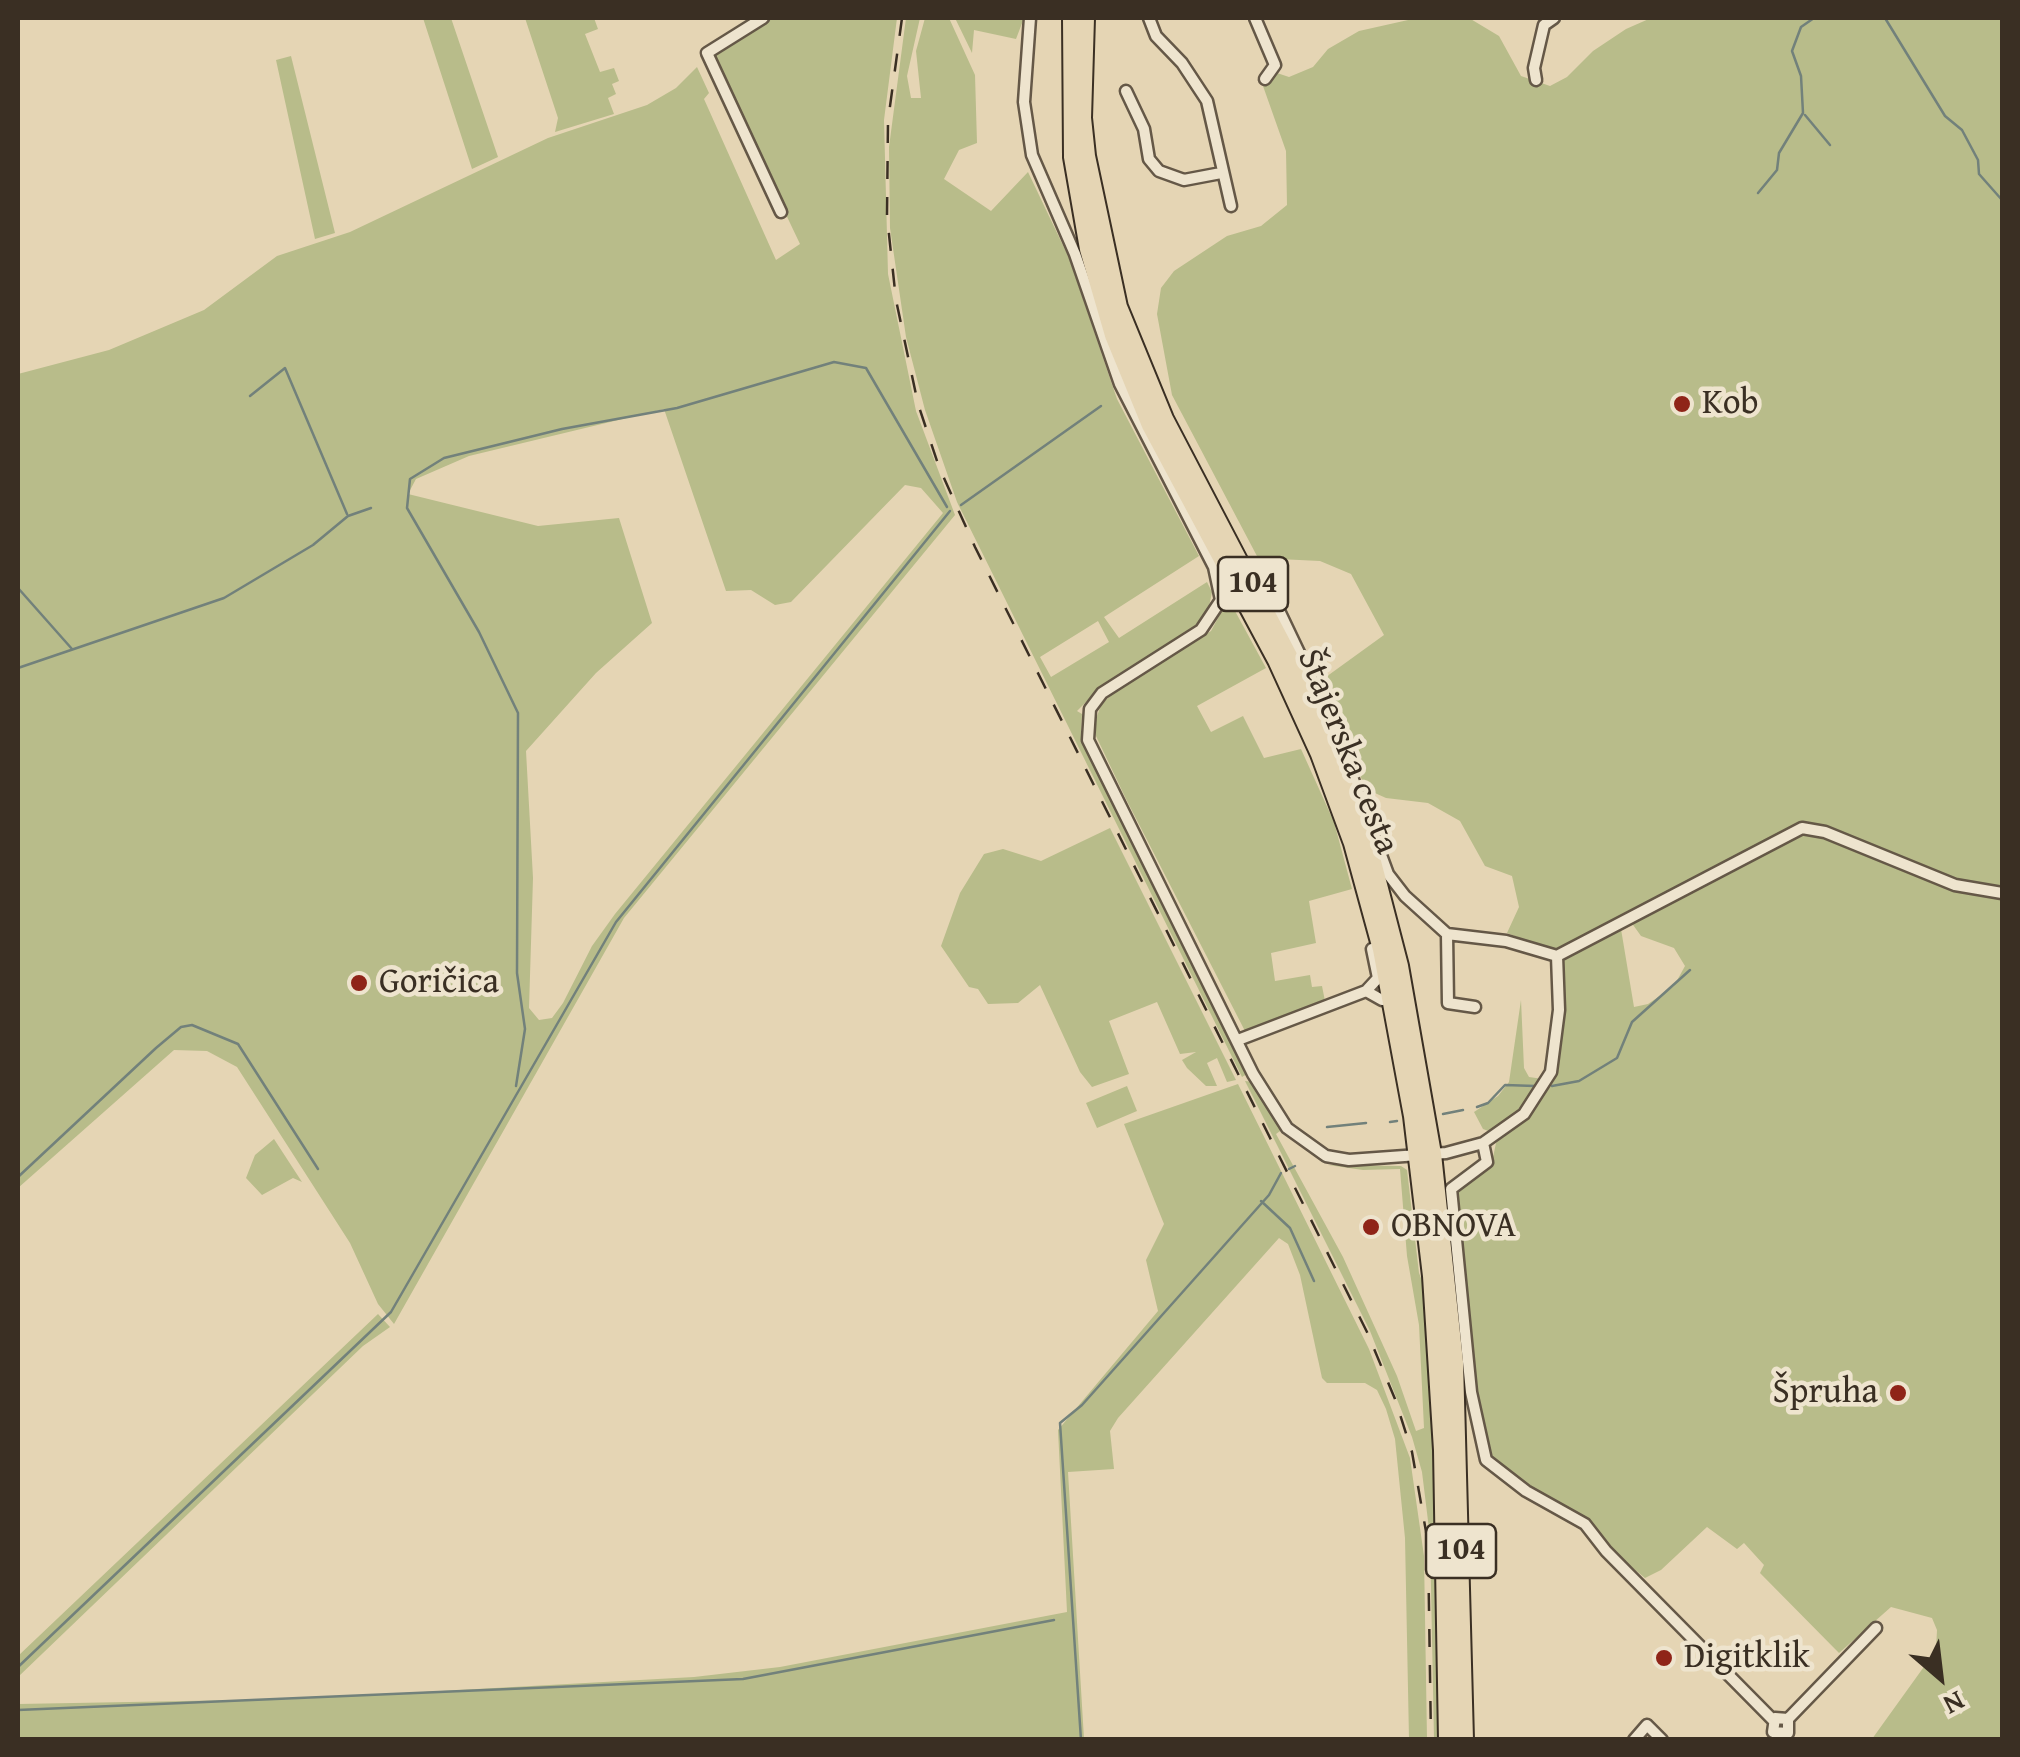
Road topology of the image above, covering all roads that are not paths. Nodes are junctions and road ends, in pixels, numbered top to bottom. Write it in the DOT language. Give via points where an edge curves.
graph roads {
  1 [pos="762,18"];
  2 [pos="1030,18"];
  3 [pos="1072,18"];
  4 [pos="1085,18"];
  5 [pos="1149,18"];
  6 [pos="1254,18"];
  7 [pos="1546,20"];
  8 [pos="1265,79"];
  9 [pos="1536,80"];
  10 [pos="1126,91"];
  11 [pos="1221,173"];
  12 [pos="1232,206"];
  13 [pos="781,212"];
  14 [pos="1272,596"];
  15 [pos="2002,893"];
  16 [pos="1447,934"];
  17 [pos="1372,949"];
  18 [pos="1557,956"];
  19 [pos="1378,978"];
  20 [pos="1366,992"];
  21 [pos="1475,1007"];
  22 [pos="1238,1040"];
  23 [pos="1483,1143"];
  24 [pos="1425,1155"];
  25 [pos="1447,1364"];
  26 [pos="1876,1628"];
  27 [pos="1788,1719"];
  28 [pos="1773,1720"];
  29 [pos="1770,1736"];
  30 [pos="1791,1736"];
  31 [pos="1448,1740"];
  32 [pos="1464,1740"];
  33 [pos="1634,1740"];
  34 [pos="1662,1740"];
  1 -- 13 [label="street" via="707,54"];
  2 -- 22 [label="street" via="1024,102 1032,155 1120,384 1214,567 1221,600 1201,630 1102,693 1090,709 1088,740"];
  3 -- 24 [label="main road, Štajerska cesta / 104" via="1069,127 1101,297 1151,424 1277,660 1340,806 1382,949"];
  4 -- 24 [label="main road, Štajerska cesta / 104" via="1086,156 1118,306 1164,419 1301,678 1340,772 1399,966"];
  5 -- 11 [label="street" via="1206,101"];
  6 -- 8 [label="street" via="1276,65"];
  7 -- 9 [label="street"];
  10 -- 11 [label="street" via="1159,171 1184,180"];
  11 -- 12 [label="street"];
  14 -- 16 [label="street" via="1331,720 1388,874"];
  15 -- 18 [label="street" via="1955,885 1802,828"];
  16 -- 18 [label="street"];
  16 -- 21 [label="street" via="1448,1003"];
  17 -- 19 [label="street"];
  18 -- 23 [label="street" via="1551,1072 1524,1114"];
  19 -- 20 [label="street"];
  19 -- 20 [label="street" via="1382,1000"];
  20 -- 22 [label="street"];
  22 -- 24 [label="street" via="1271,1108 1326,1156"];
  23 -- 24 [label="street"];
  23 -- 28 [label="street" via="1487,1162 1451,1188 1471,1392 1486,1460 1586,1524"];
  24 -- 25 [label="main road, Štajerska cesta / 104"];
  25 -- 31 [label="main road, 104"];
  25 -- 32 [label="main road, 104"];
  26 -- 27 [label="street"];
  27 -- 28 [label="street"];
  27 -- 30 [label="street"];
  28 -- 29 [label="street"];
  29 -- 30 [label="street"];
  33 -- 34 [label="street" via="1647,1725"];
}
